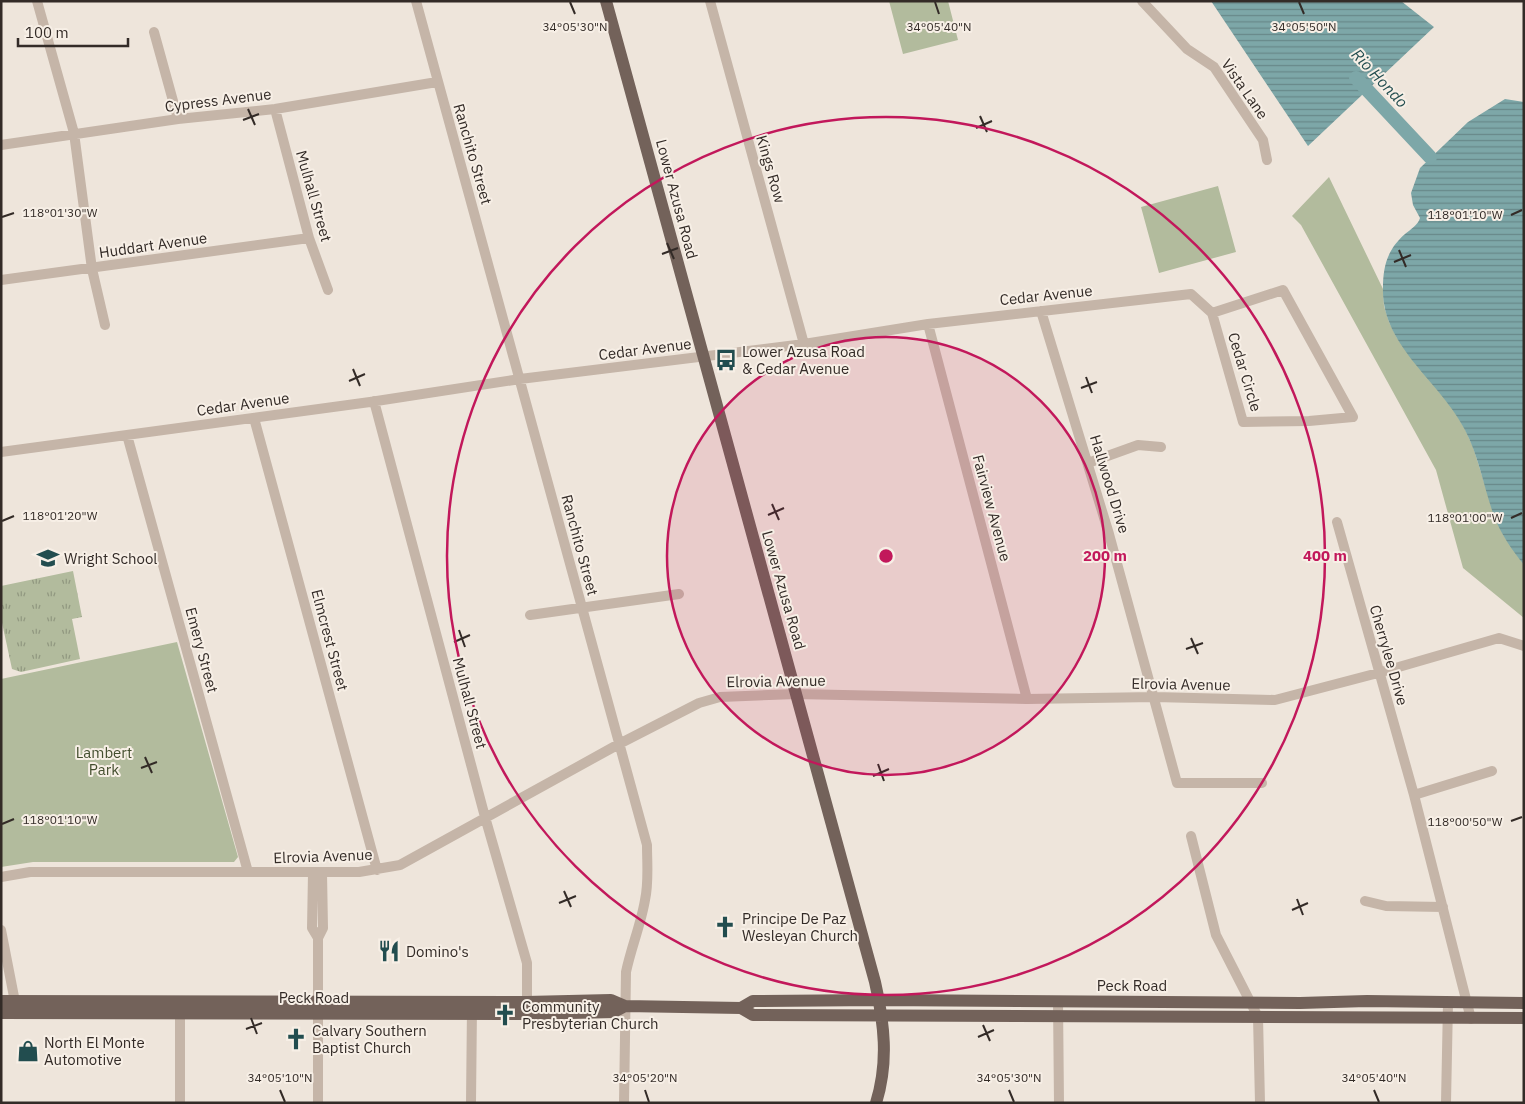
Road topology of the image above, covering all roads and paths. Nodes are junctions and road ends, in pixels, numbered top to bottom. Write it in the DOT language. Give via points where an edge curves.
graph roads {
  1 [pos="37,1"];
  2 [pos="416,1"];
  3 [pos="606,1"];
  4 [pos="710,1"];
  5 [pos="1142,1"];
  6 [pos="154,32"];
  7 [pos="437,82"];
  8 [pos="275,109"];
  9 [pos="178,120"];
  10 [pos="74,134"];
  11 [pos="1,145"];
  12 [pos="1267,160"];
  13 [pos="309,238"];
  14 [pos="92,269"];
  15 [pos="1,280"];
  16 [pos="328,290"];
  17 [pos="1041,311"];
  18 [pos="1212,313"];
  19 [pos="928,324"];
  20 [pos="105,325"];
  21 [pos="804,344"];
  22 [pos="703,357"];
  23 [pos="520,379"];
  24 [pos="374,401"];
  25 [pos="254,418"];
  26 [pos="127,435"];
  27 [pos="1161,447"];
  28 [pos="1,452"];
  29 [pos="1088,463"];
  30 [pos="1337,522"];
  31 [pos="679,594"];
  32 [pos="581,608"];
  33 [pos="530,615"];
  34 [pos="1524,646"];
  35 [pos="1378,673"];
  36 [pos="796,694"];
  37 [pos="1155,697"];
  38 [pos="1027,699"];
  39 [pos="619,744"];
  40 [pos="1492,771"];
  41 [pos="1262,783"];
  42 [pos="1414,795"];
  43 [pos="485,817"];
  44 [pos="1191,836"];
  45 [pos="377,870"];
  46 [pos="248,872"];
  47 [pos="318,873"];
  48 [pos="1,877"];
  49 [pos="1365,901"];
  50 [pos="1443,907"];
  51 [pos="1,930"];
  52 [pos="1,1000"];
  53 [pos="879,1000"];
  54 [pos="1058,1001"];
  55 [pos="1250,1002"];
  56 [pos="1448,1002"];
  57 [pos="1467,1003"];
  58 [pos="1524,1003"];
  59 [pos="318,1006"];
  60 [pos="625,1006"];
  61 [pos="16,1007"];
  62 [pos="180,1007"];
  63 [pos="472,1007"];
  64 [pos="527,1008"];
  65 [pos="742,1008"];
  66 [pos="1,1013"];
  67 [pos="882,1015"];
  68 [pos="1058,1016"];
  69 [pos="1258,1017"];
  70 [pos="1447,1018"];
  71 [pos="1524,1018"];
  72 [pos="1471,1019"];
  73 [pos="180,1103"];
  74 [pos="318,1103"];
  75 [pos="471,1103"];
  76 [pos="624,1103"];
  77 [pos="876,1103"];
  78 [pos="1059,1103"];
  79 [pos="1260,1103"];
  80 [pos="1446,1103"];
  1 -- 10 [label="street"];
  2 -- 7 [label="street, Ranchito Street"];
  3 -- 22 [label="main road, Lower Azusa Road"];
  4 -- 21 [label="street, Kings Row"];
  5 -- 12 [label="street, Vista Lane" via="1187,49 1214,67 1263,140"];
  6 -- 9 [label="street"];
  7 -- 8 [label="street, Cypress Avenue"];
  7 -- 23 [label="street, Ranchito Street"];
  8 -- 9 [label="street, Cypress Avenue"];
  8 -- 13 [label="street, Mulhall Street"];
  9 -- 10 [label="street, Cypress Avenue"];
  10 -- 11 [label="street, Cypress Avenue"];
  10 -- 14 [label="street"];
  13 -- 14 [label="street, Huddart Avenue"];
  13 -- 16 [label="street, Mulhall Street"];
  14 -- 15 [label="street, Huddart Avenue"];
  14 -- 20 [label="street"];
  17 -- 18 [label="street, Cedar Avenue" via="1191,294"];
  17 -- 19 [label="street, Cedar Avenue"];
  17 -- 29 [label="street, Hallwood Drive"];
  18 -- 18 [label="street, Cedar Circle" via="1283,290 1353,417 1243,422"];
  19 -- 21 [label="street, Cedar Avenue"];
  19 -- 38 [label="street, Fairview Avenue"];
  21 -- 22 [label="street, Cedar Avenue"];
  22 -- 23 [label="street, Cedar Avenue"];
  22 -- 36 [label="main road, Lower Azusa Road"];
  23 -- 24 [label="street, Cedar Avenue"];
  23 -- 32 [label="street, Ranchito Street"];
  24 -- 25 [label="street, Cedar Avenue"];
  24 -- 43 [label="street, Mulhall Street"];
  25 -- 26 [label="street, Cedar Avenue"];
  25 -- 45 [label="street, Elmcrest Street"];
  26 -- 28 [label="street, Cedar Avenue"];
  26 -- 46 [label="street, Emery Street"];
  27 -- 29 [label="street" via="1138,445"];
  29 -- 37 [label="street, Hallwood Drive"];
  30 -- 35 [label="street, Cherrylee Drive"];
  31 -- 32 [label="street"];
  32 -- 33 [label="street"];
  32 -- 39 [label="street, Ranchito Street"];
  34 -- 35 [label="street, Elrovia Avenue" via="1499,638"];
  35 -- 37 [label="street, Elrovia Avenue" via="1275,700"];
  35 -- 42 [label="street, Cherrylee Drive"];
  36 -- 38 [label="street, Elrovia Avenue"];
  36 -- 39 [label="street, Elrovia Avenue" via="720,696 699,703"];
  36 -- 53 [label="main road, Lower Azusa Road"];
  37 -- 38 [label="street, Elrovia Avenue"];
  37 -- 41 [label="street, Hallwood Drive" via="1177,783"];
  39 -- 43 [label="street, Elrovia Avenue"];
  39 -- 60 [label="street, Ranchito Street" via="647,845 648,876 645,901 626,972"];
  40 -- 42 [label="street"];
  42 -- 50 [label="street, Cherrylee Drive"];
  43 -- 45 [label="street, Elrovia Avenue" via="406,862"];
  43 -- 64 [label="street, Mulhall Street" via="527,963"];
  44 -- 55 [label="street" via="1216,935"];
  45 -- 47 [label="street, Elrovia Avenue"];
  46 -- 47 [label="street, Elrovia Avenue"];
  46 -- 48 [label="street, Elrovia Avenue" via="30,872"];
  47 -- 59 [label="street" via="312,928 318,938"];
  49 -- 50 [label="street" via="1386,906"];
  50 -- 57 [label="street, Cherrylee Drive"];
  51 -- 61 [label="street"];
  52 -- 61 [label="main road, Peck Road"];
  53 -- 54 [label="main road, Peck Road"];
  53 -- 65 [label="main road, Peck Road" via="753,1001"];
  53 -- 67 [label="main road, Lower Azusa Road"];
  54 -- 55 [label="main road, Peck Road"];
  54 -- 68 [label="street"];
  55 -- 56 [label="main road, Peck Road"];
  55 -- 69 [label="street"];
  56 -- 57 [label="main road, Peck Road"];
  56 -- 70 [label="street"];
  57 -- 58 [label="main road, Peck Road"];
  57 -- 72 [label="street, Cherrylee Drive"];
  59 -- 62 [label="main road, Peck Road"];
  59 -- 63 [label="main road, Peck Road"];
  59 -- 74 [label="street"];
  60 -- 64 [label="main road, Peck Road" via="614,1012"];
  60 -- 65 [label="main road, Peck Road"];
  60 -- 76 [label="street, Ranchito Street"];
  61 -- 62 [label="main road, Peck Road"];
  61 -- 66 [label="main road, Peck Road"];
  62 -- 73 [label="street"];
  63 -- 64 [label="main road, Peck Road"];
  63 -- 75 [label="street"];
  65 -- 67 [label="main road, Peck Road" via="753,1015"];
  67 -- 68 [label="main road, Peck Road"];
  67 -- 77 [label="main road, Lower Azusa Road" via="884,1054"];
  68 -- 69 [label="main road, Peck Road"];
  68 -- 78 [label="street"];
  69 -- 70 [label="main road, Peck Road"];
  69 -- 79 [label="street"];
  70 -- 72 [label="main road, Peck Road"];
  70 -- 80 [label="street"];
  71 -- 72 [label="main road, Peck Road"];
}
